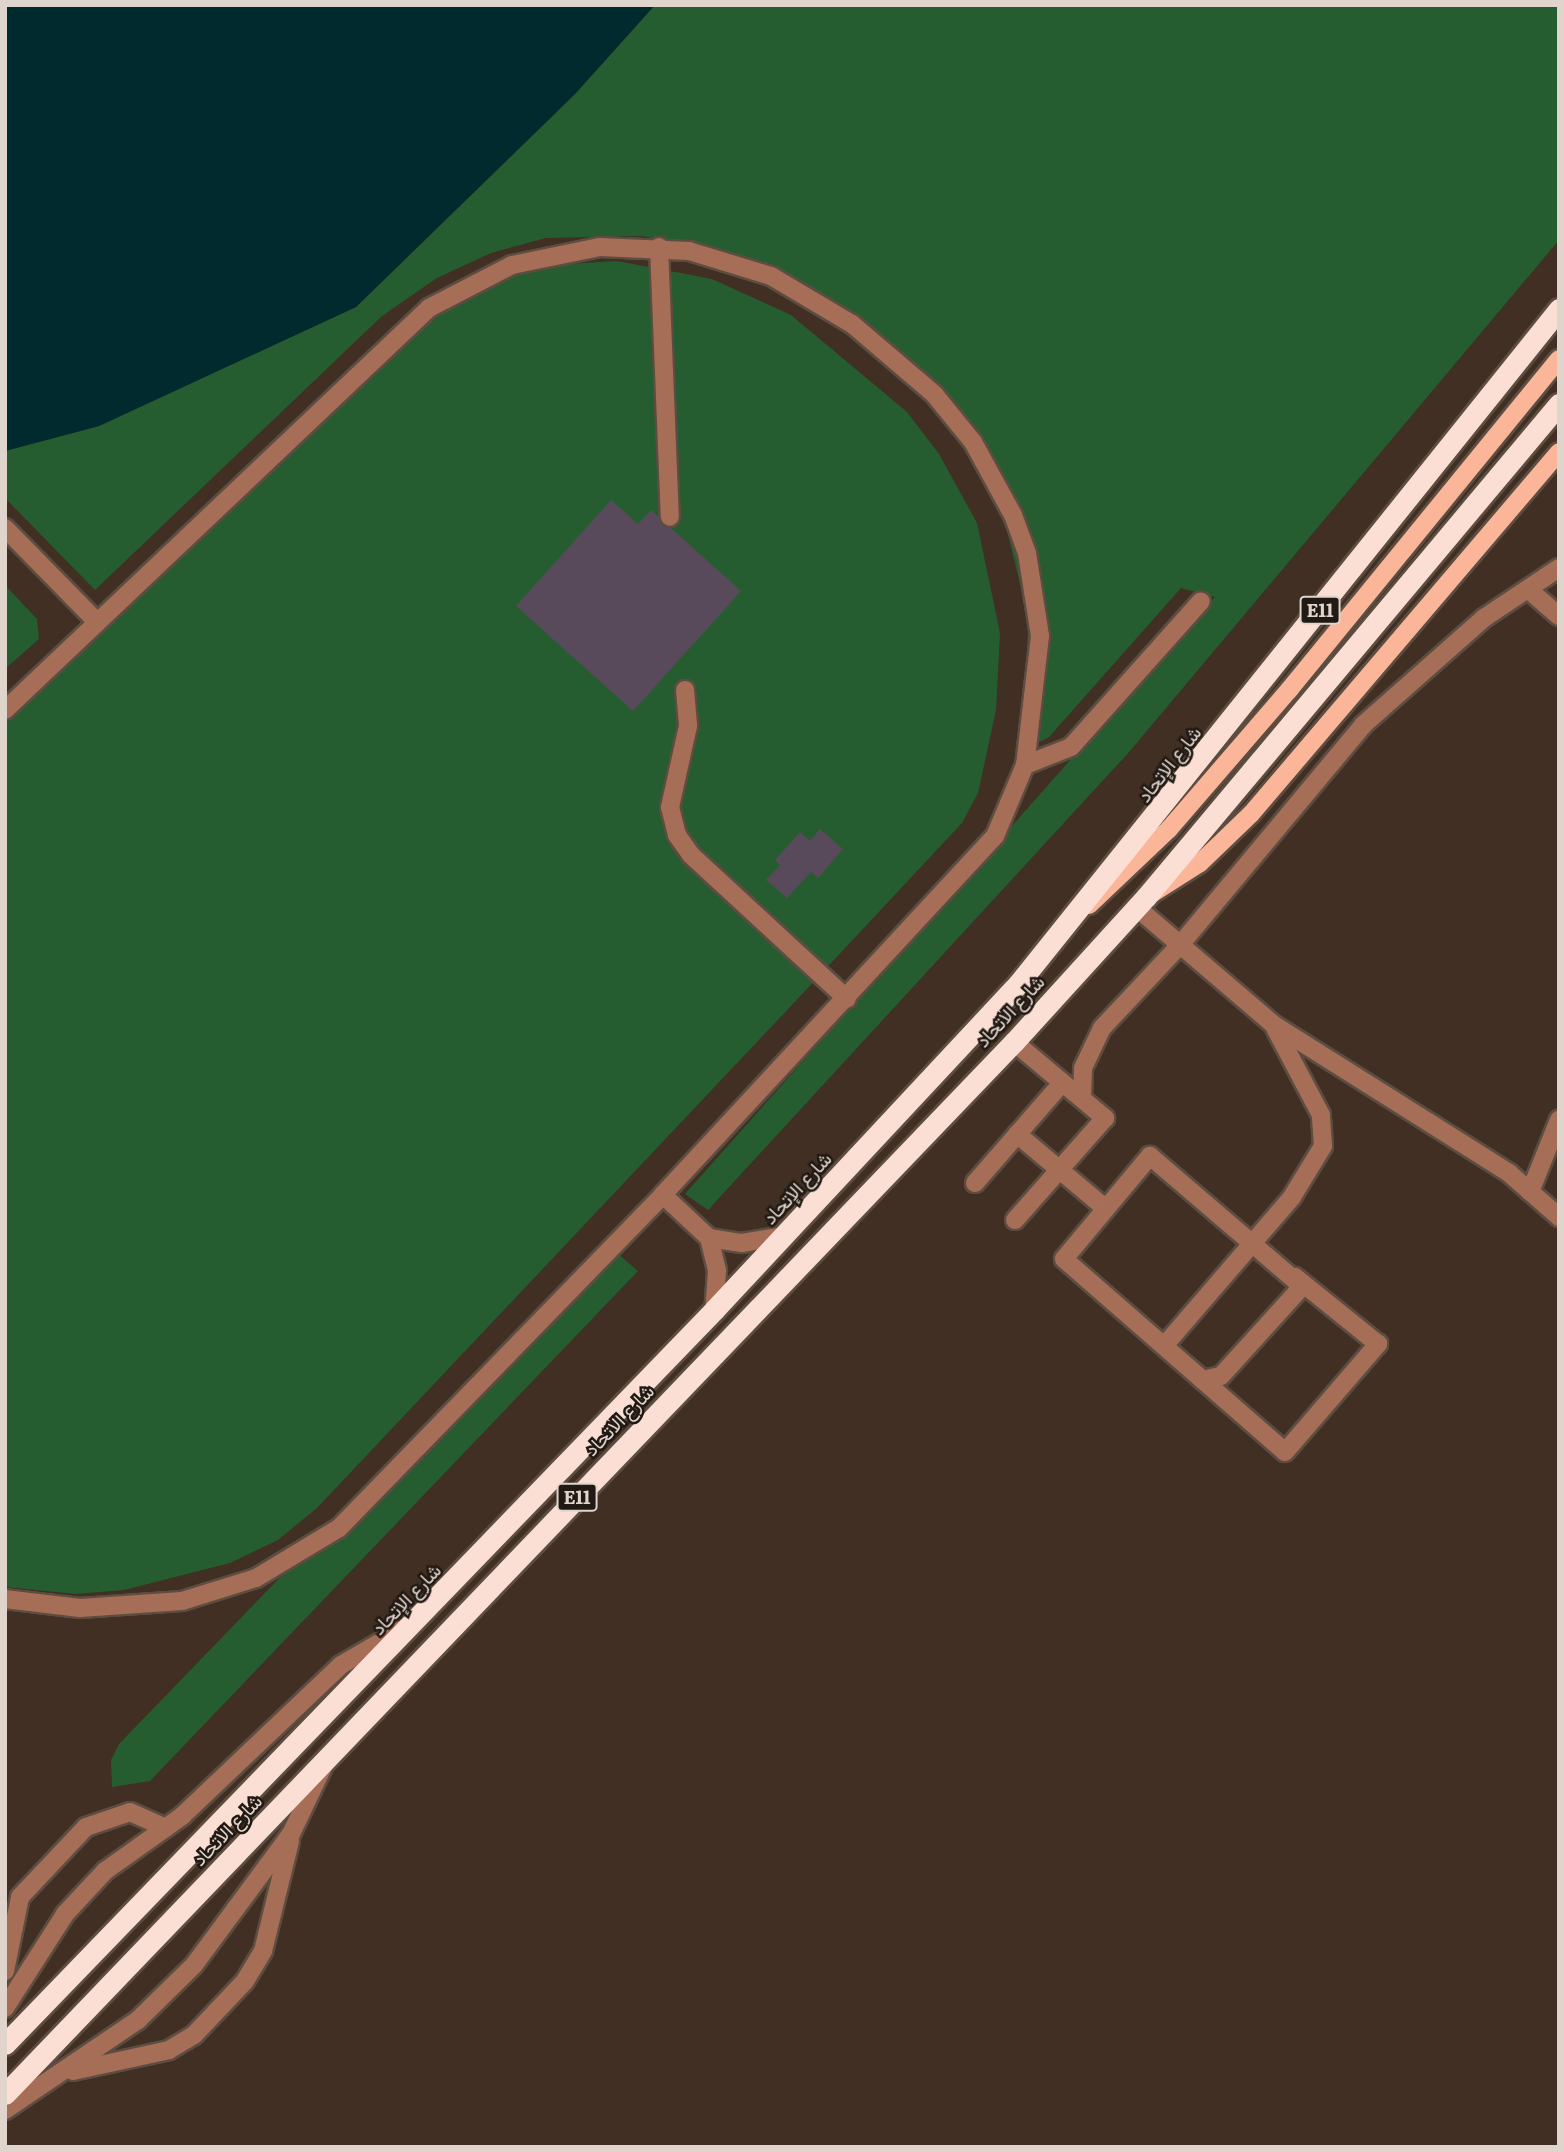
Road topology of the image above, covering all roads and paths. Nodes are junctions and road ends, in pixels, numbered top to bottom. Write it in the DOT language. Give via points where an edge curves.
graph roads {
  1 [pos="659,247"];
  2 [pos="1559,296"];
  3 [pos="1559,309"];
  4 [pos="1540,333"];
  5 [pos="1559,359"];
  6 [pos="1559,404"];
  7 [pos="1559,452"];
  8 [pos="1559,471"];
  9 [pos="670,517"];
  10 [pos="5,528"];
  11 [pos="1473,558"];
  12 [pos="1559,568"];
  13 [pos="1529,590"];
  14 [pos="1201,601"];
  15 [pos="1559,616"];
  16 [pos="97,622"];
  17 [pos="685,690"];
  18 [pos="5,710"];
  19 [pos="1025,765"];
  20 [pos="1141,902"];
  21 [pos="1082,912"];
  22 [pos="1180,945"];
  23 [pos="847,999"];
  24 [pos="1274,1025"];
  25 [pos="1014,1042"];
  26 [pos="1062,1083"];
  27 [pos="1082,1098"];
  28 [pos="1559,1120"];
  29 [pos="1017,1134"];
  30 [pos="1059,1169"];
  31 [pos="975,1183"];
  32 [pos="1530,1192"];
  33 [pos="663,1195"];
  34 [pos="1106,1209"];
  35 [pos="1559,1217"];
  36 [pos="1015,1220"];
  37 [pos="784,1236"];
  38 [pos="709,1238"];
  39 [pos="1254,1241"];
  40 [pos="1295,1277"];
  41 [pos="714,1310"];
  42 [pos="1164,1346"];
  43 [pos="1202,1380"];
  44 [pos="5,1599"];
  45 [pos="413,1625"];
  46 [pos="327,1758"];
  47 [pos="166,1828"];
  48 [pos="291,1834"];
  49 [pos="5,1971"];
  50 [pos="5,2008"];
  51 [pos="5,2043"];
  52 [pos="66,2073"];
  53 [pos="5,2094"];
  54 [pos="5,2110"];
  1 -- 9 [label="street"];
  1 -- 16 [label="street" via="600,247 537,257 481,277 429,308"];
  1 -- 19 [label="street" via="743,265 807,295 934,394 973,442 1013,515 1036,594 1039,680"];
  2 -- 4 [label="street"];
  3 -- 4 [label="highway, شارع الإتحاد / E11"];
  4 -- 21 [label="highway, شارع الإتحاد / E11"];
  5 -- 21 [label="main road" via="1289,690 1169,828"];
  6 -- 20 [label="highway, E11"];
  7 -- 11 [label="main road"];
  8 -- 11 [label="main road"];
  10 -- 16 [label="street"];
  11 -- 20 [label="main road" via="1227,839"];
  12 -- 13 [label="street"];
  13 -- 15 [label="street"];
  13 -- 22 [label="street" via="1484,618 1363,725"];
  14 -- 19 [label="street" via="1072,747"];
  16 -- 18 [label="street"];
  17 -- 23 [label="street" via="688,726 670,807 677,835 691,855"];
  19 -- 23 [label="street" via="995,836"];
  20 -- 22 [label="street"];
  20 -- 25 [label="highway, شارع الاتحاد / E11"];
  21 -- 37 [label="highway, شارع الإتحاد / E11"];
  22 -- 24 [label="street"];
  22 -- 27 [label="street" via="1102,1028 1083,1068"];
  23 -- 33 [label="street"];
  24 -- 32 [label="street"];
  24 -- 39 [label="street" via="1314,1098 1323,1146"];
  25 -- 26 [label="street"];
  25 -- 46 [label="highway, شارع الاتحاد / E11"];
  26 -- 27 [label="street"];
  26 -- 29 [label="street"];
  27 -- 30 [label="street" via="1105,1118"];
  28 -- 32 [label="street"];
  29 -- 30 [label="street"];
  29 -- 31 [label="street"];
  30 -- 34 [label="street"];
  30 -- 36 [label="street"];
  32 -- 35 [label="street"];
  33 -- 38 [label="street"];
  33 -- 44 [label="street" via="340,1528 306,1552 256,1578 182,1601 80,1608"];
  34 -- 39 [label="street" via="1150,1156"];
  34 -- 42 [label="street" via="1064,1259"];
  37 -- 38 [label="street" via="742,1243"];
  37 -- 41 [label="highway, شارع الإتحاد / E11"];
  38 -- 41 [label="street" via="717,1271"];
  39 -- 40 [label="street"];
  39 -- 42 [label="street"];
  40 -- 43 [label="street" via="1298,1290 1290,1300 1221,1376"];
  40 -- 43 [label="street" via="1378,1344 1291,1452 1279,1451"];
  41 -- 45 [label="highway, شارع الإتحاد / E11"];
  42 -- 43 [label="street"];
  45 -- 47 [label="street" via="341,1665"];
  45 -- 51 [label="highway, شارع الإتحاد / E11"];
  46 -- 48 [label="street"];
  46 -- 53 [label="highway, شارع الاتحاد / E11"];
  47 -- 49 [label="street" via="130,1812 86,1827 20,1897"];
  47 -- 50 [label="street" via="85,1891"];
  48 -- 52 [label="street" via="172,1988"];
  48 -- 52 [label="street" via="263,1951 245,1982 194,2035 169,2050"];
  52 -- 54 [label="street"];
}
